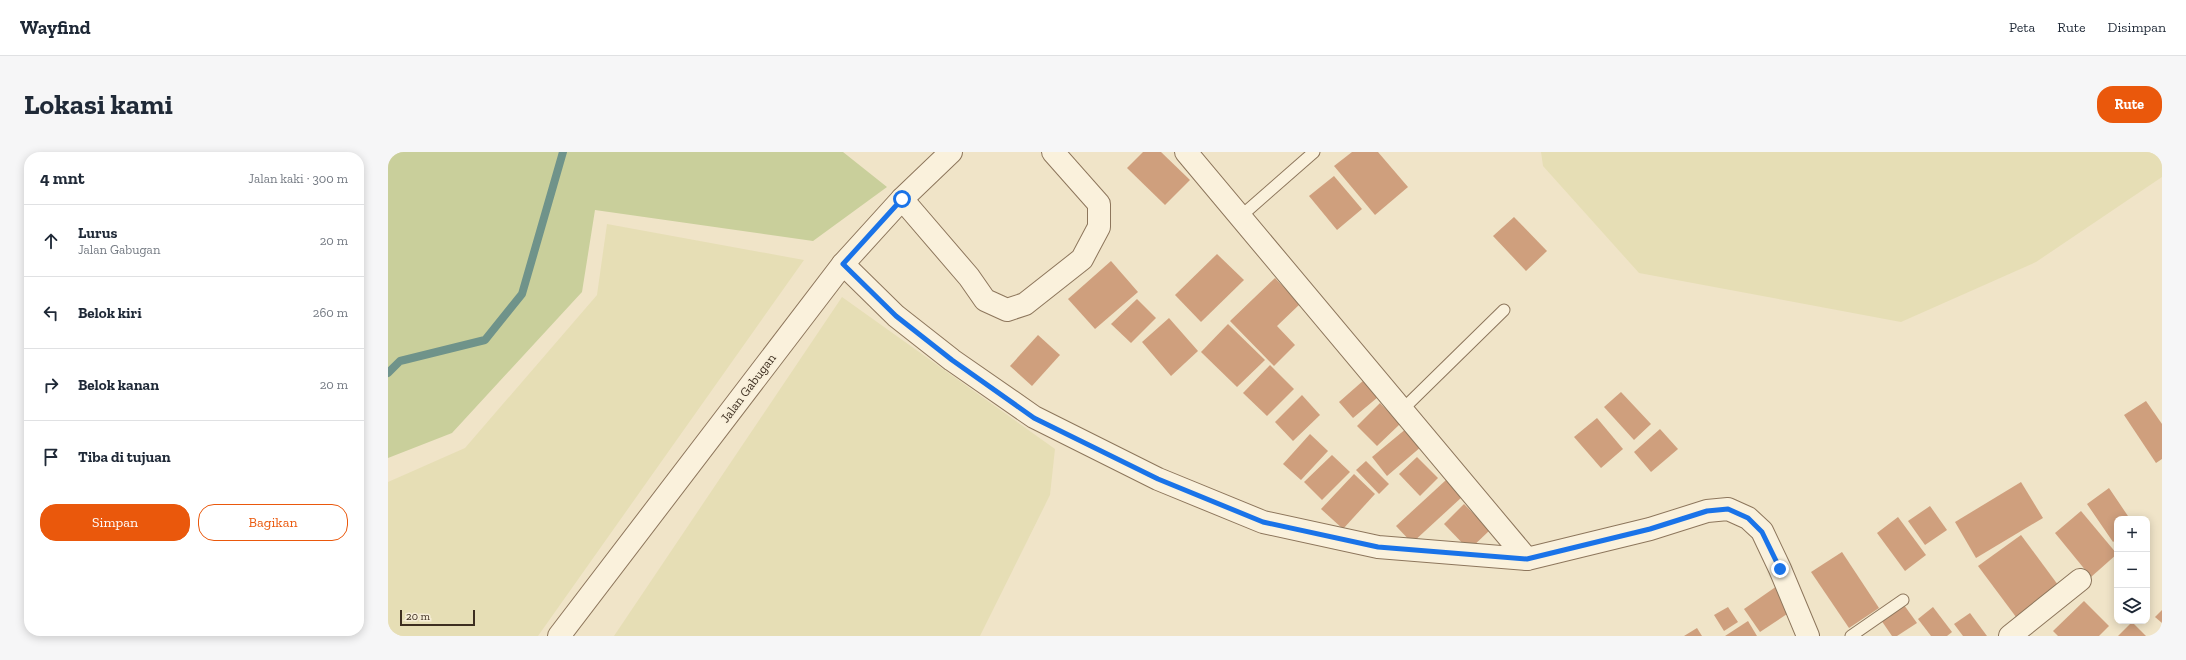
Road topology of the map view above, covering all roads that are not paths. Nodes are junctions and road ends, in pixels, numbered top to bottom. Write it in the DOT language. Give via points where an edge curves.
graph roads {
  1 [pos="951,152"];
  2 [pos="1053,152"];
  3 [pos="1186,152"];
  4 [pos="1314,152"];
  5 [pos="902,199"];
  6 [pos="1240,217"];
  7 [pos="843,264"];
  8 [pos="1504,310"];
  9 [pos="1402,410"];
  10 [pos="1527,559"];
  11 [pos="2080,580"];
  12 [pos="1903,600"];
  13 [pos="559,636"];
  14 [pos="1808,636"];
  15 [pos="1851,636"];
  16 [pos="2010,636"];
  1 -- 5 [label="street, Jalan Gabugan"];
  2 -- 5 [label="street" via="1098,204 1099,227 1082,260 1025,304 1007,310 985,300 969,277"];
  3 -- 6 [label="street"];
  4 -- 6 [label="lane"];
  5 -- 7 [label="street, Jalan Gabugan"];
  6 -- 9 [label="street"];
  7 -- 10 [label="street" via="896,316 952,360 1034,418 1158,479 1263,522 1363,544 1460,555"];
  7 -- 13 [label="street, Jalan Gabugan"];
  8 -- 9 [label="lane"];
  9 -- 10 [label="street"];
  10 -- 14 [label="street" via="1650,529 1707,511 1728,509 1748,518 1762,532"];
  11 -- 16 [label="street"];
  12 -- 15 [label="lane"];
}
